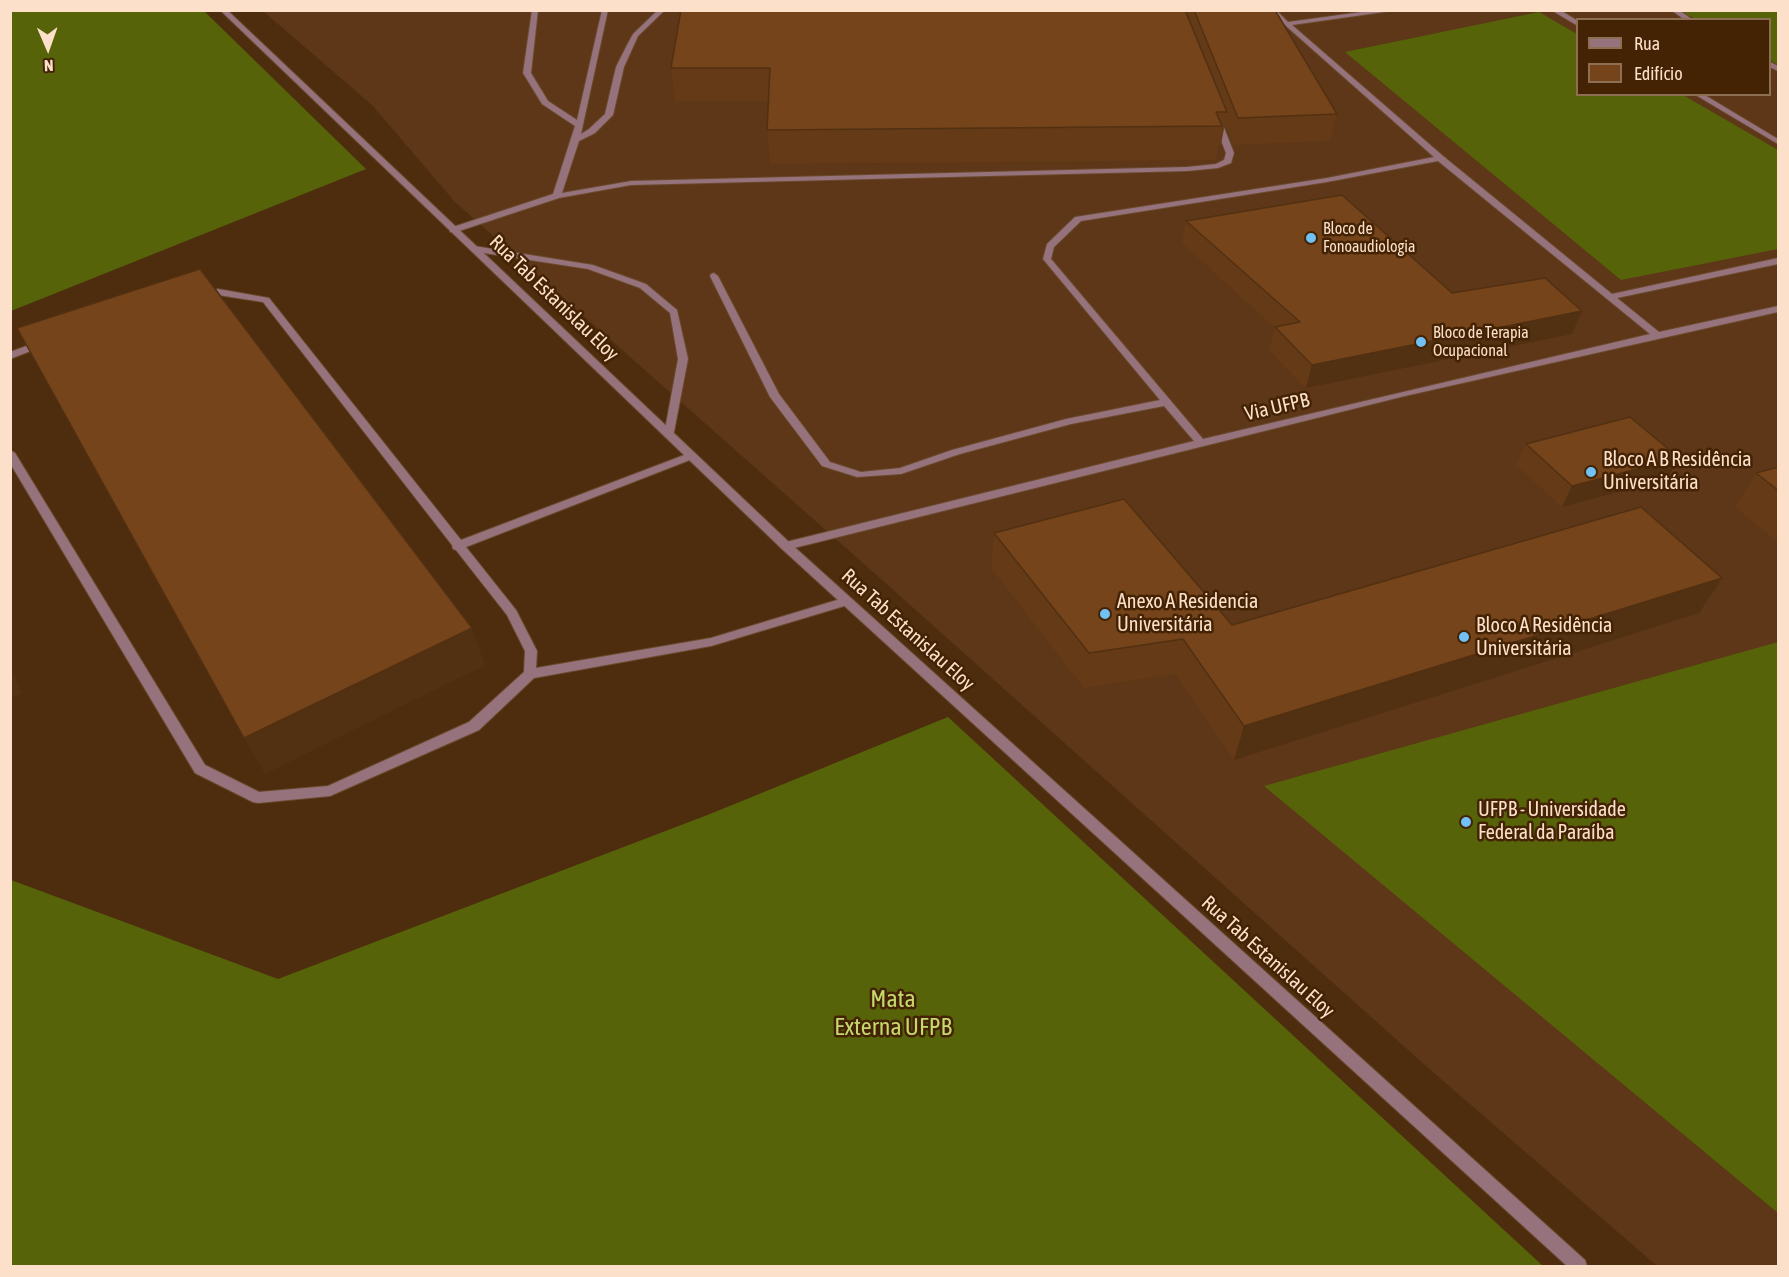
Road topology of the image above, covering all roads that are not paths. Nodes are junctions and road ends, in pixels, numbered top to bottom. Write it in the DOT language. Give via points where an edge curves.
graph roads {
  1 [pos="223,10"];
  2 [pos="535,10"];
  3 [pos="605,10"];
  4 [pos="662,10"];
  5 [pos="1271,10"];
  6 [pos="1395,10"];
  7 [pos="1554,10"];
  8 [pos="1674,10"];
  9 [pos="1687,18"];
  10 [pos="1576,23"];
  11 [pos="1286,24"];
  12 [pos="1700,96"];
  13 [pos="1214,113"];
  14 [pos="579,124"];
  15 [pos="576,140"];
  16 [pos="1779,142"];
  17 [pos="1440,158"];
  18 [pos="557,196"];
  19 [pos="453,230"];
  20 [pos="474,249"];
  21 [pos="1779,261"];
  22 [pos="714,276"];
  23 [pos="196,297"];
  24 [pos="1610,297"];
  25 [pos="1779,309"];
  26 [pos="1657,335"];
  27 [pos="54,339"];
  28 [pos="10,356"];
  29 [pos="1167,402"];
  30 [pos="669,435"];
  31 [pos="1201,443"];
  32 [pos="10,453"];
  33 [pos="691,456"];
  34 [pos="457,546"];
  35 [pos="786,546"];
  36 [pos="847,601"];
  37 [pos="530,674"];
  38 [pos="1579,1266"];
  1 -- 19 [label="street, Rua Tab Estanislau Eloy"];
  2 -- 14 [label="street" via="527,73 546,102"];
  3 -- 14 [label="street"];
  4 -- 15 [label="street" via="635,35 620,67 609,115"];
  5 -- 11 [label="street"];
  6 -- 11 [label="street"];
  7 -- 10 [label="street"];
  8 -- 9 [label="street"];
  11 -- 17 [label="street"];
  12 -- 16 [label="street"];
  13 -- 18 [label="street" via="1230,153 1228,161 1218,166 631,183"];
  14 -- 15 [label="street"];
  15 -- 18 [label="street"];
  17 -- 24 [label="street"];
  17 -- 29 [label="street" via="1078,219 1050,246 1047,259"];
  18 -- 19 [label="street"];
  19 -- 20 [label="street, Rua Tab Estanislau Eloy"];
  20 -- 30 [label="street, Rua Tab Estanislau Eloy"];
  20 -- 30 [label="street" via="590,267 643,286 674,312 683,359"];
  21 -- 24 [label="street"];
  22 -- 29 [label="street" via="774,395 826,464 861,475 901,471 1070,421"];
  23 -- 34 [label="street" via="218,292 266,300"];
  24 -- 26 [label="street"];
  25 -- 26 [label="street, Via UFPB"];
  26 -- 31 [label="street, Via UFPB"];
  27 -- 28 [label="street"];
  29 -- 31 [label="street"];
  30 -- 33 [label="street, Rua Tab Estanislau Eloy"];
  31 -- 35 [label="street, Via UFPB"];
  32 -- 37 [label="street" via="200,769 258,798 330,791 474,726"];
  33 -- 34 [label="street"];
  33 -- 35 [label="street, Rua Tab Estanislau Eloy"];
  34 -- 37 [label="street" via="512,613 531,651"];
  35 -- 36 [label="street, Rua Tab Estanislau Eloy"];
  36 -- 37 [label="street" via="711,642"];
  36 -- 38 [label="street, Rua Tab Estanislau Eloy"];
}
